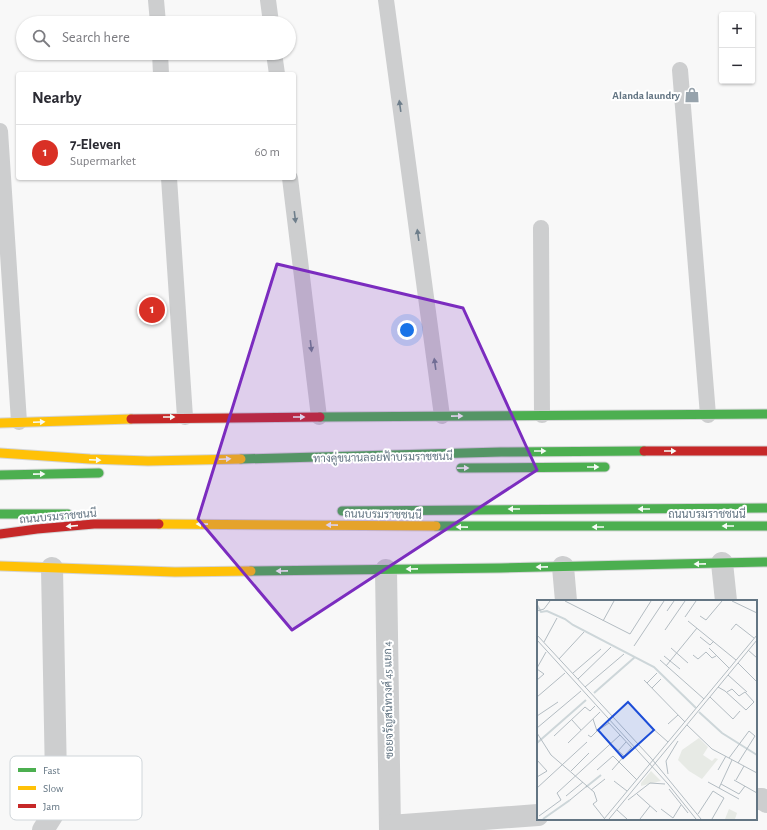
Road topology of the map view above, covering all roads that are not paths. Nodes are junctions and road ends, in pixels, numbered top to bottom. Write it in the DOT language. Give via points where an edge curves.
graph roads {
  1 [pos="156,0"];
  2 [pos="268,0"];
  3 [pos="386,0"];
  4 [pos="157,16"];
  5 [pos="270,16"];
  6 [pos="161,60"];
  7 [pos="275,60"];
  8 [pos="680,70"];
  9 [pos="162,72"];
  10 [pos="277,72"];
  11 [pos="0,131"];
  12 [pos="169,180"];
  13 [pos="290,180"];
  14 [pos="541,228"];
  15 [pos="767,414"];
  16 [pos="542,415"];
  17 [pos="708,415"];
  18 [pos="442,416"];
  19 [pos="185,417"];
  20 [pos="319,417"];
  21 [pos="19,422"];
  22 [pos="0,423"];
  23 [pos="767,451"];
  24 [pos="0,453"];
  25 [pos="612,467"];
  26 [pos="455,468"];
  27 [pos="112,473"];
  28 [pos="0,475"];
  29 [pos="767,508"];
  30 [pos="335,511"];
  31 [pos="80,513"];
  32 [pos="0,514"];
  33 [pos="767,526"];
  34 [pos="0,534"];
  35 [pos="767,562"];
  36 [pos="722,563"];
  37 [pos="0,566"];
  38 [pos="563,567"];
  39 [pos="52,568"];
  40 [pos="386,570"];
  41 [pos="566,600"];
  42 [pos="726,600"];
  43 [pos="56,756"];
  44 [pos="757,799"];
  45 [pos="767,802"];
  46 [pos="537,815"];
  47 [pos="49,820"];
  48 [pos="390,828"];
  49 [pos="43,830"];
  1 -- 4 [label="lane"];
  2 -- 5 [label="lane"];
  18 -- 3 [label="lane, one-way"];
  6 -- 9 [label="lane"];
  7 -- 10 [label="lane"];
  8 -- 17 [label="lane"];
  11 -- 21 [label="lane"];
  12 -- 19 [label="lane"];
  13 -- 20 [label="lane, one-way"];
  14 -- 16 [label="lane"];
  15 -- 17 [label="main road"];
  16 -- 17 [label="main road"];
  18 -- 16 [label="main road, one-way"];
  18 -- 20 [label="main road"];
  19 -- 20 [label="main road, one-way"];
  21 -- 19 [label="main road, one-way"];
  21 -- 22 [label="main road"];
  24 -- 23 [label="main road, one-way" via="148,461 501,452"];
  26 -- 25 [label="main road, ทางคู่ขนานลอยฟ้าบรมราชชนนี, one-way"];
  28 -- 27 [label="main road, one-way"];
  29 -- 30 [label="main road, one-way"];
  31 -- 32 [label="main road"];
  33 -- 34 [label="main road, ถนนบรมราชชนนี, one-way" via="94,524"];
  35 -- 36 [label="main road"];
  36 -- 38 [label="main road, one-way"];
  36 -- 42 [label="street"];
  37 -- 39 [label="main road"];
  38 -- 40 [label="main road, one-way"];
  38 -- 41 [label="street"];
  40 -- 39 [label="main road, one-way" via="175,572"];
  39 -- 43 [label="street"];
  40 -- 48 [label="street, ซอยจรัญสนิทวงศ์ 45 แยก 4"];
  44 -- 45 [label="street"];
  46 -- 48 [label="street"];
  47 -- 49 [label="street"];
}
